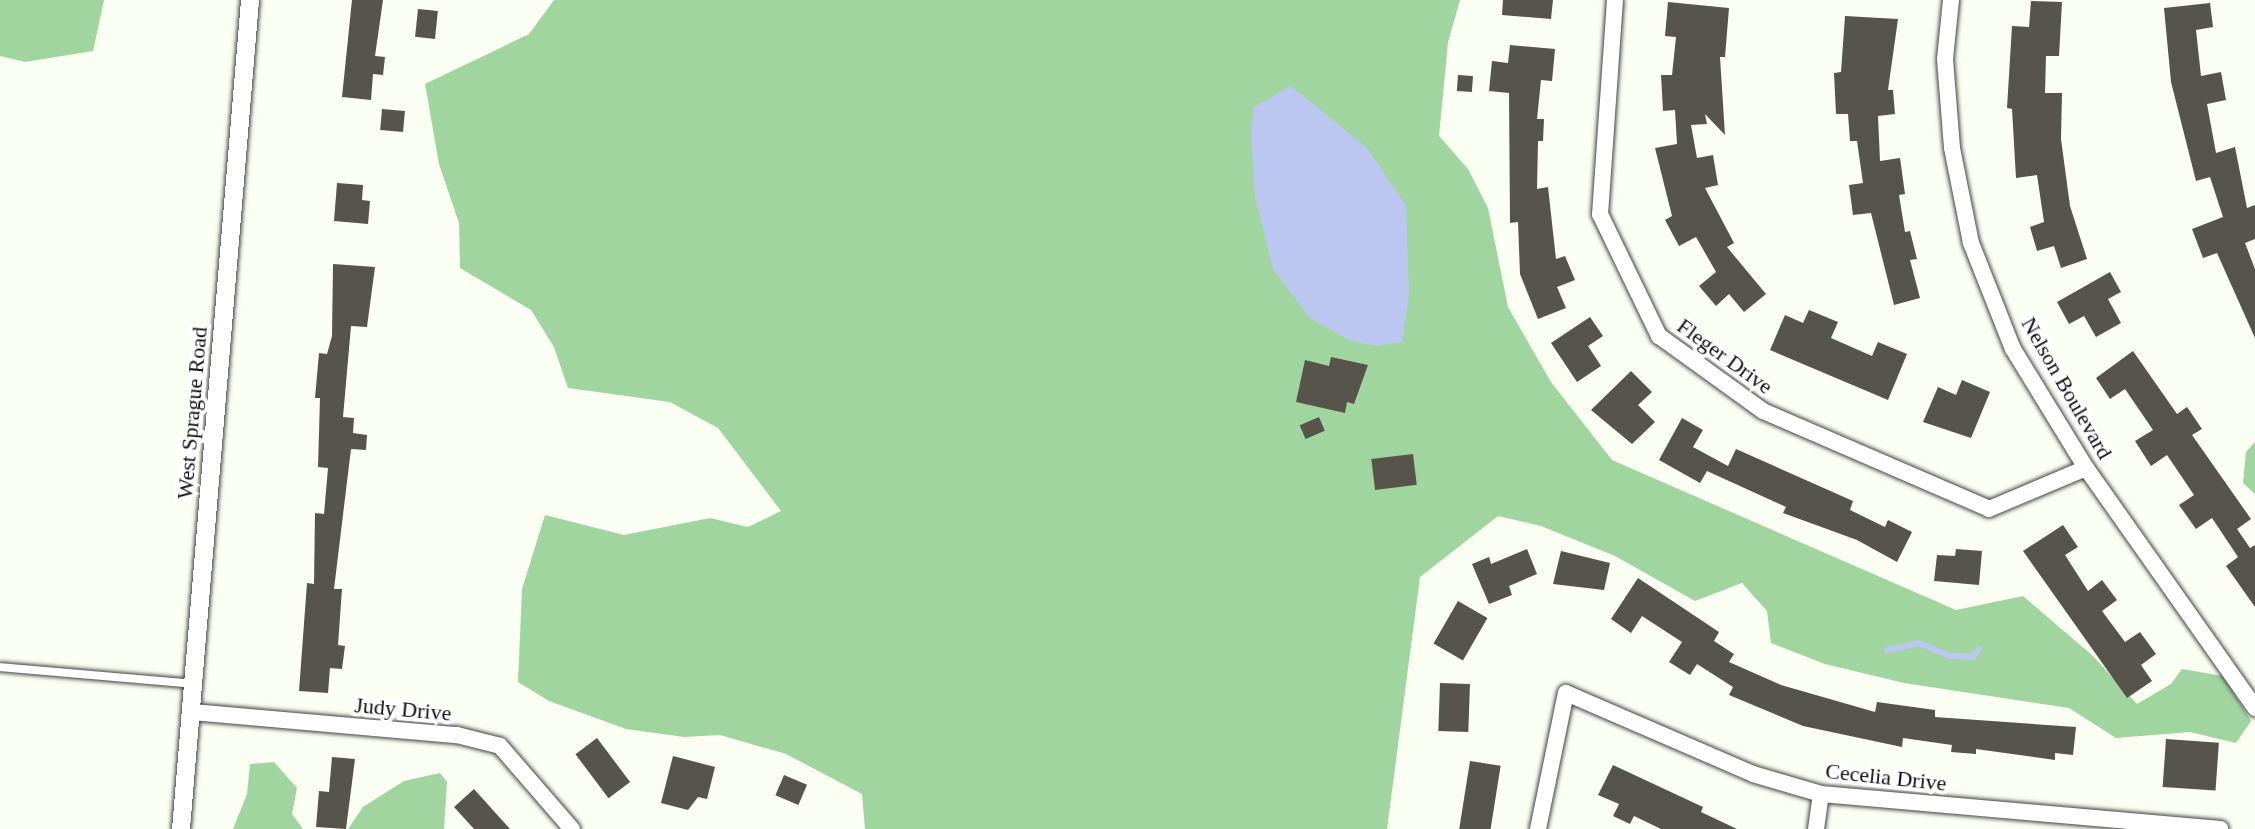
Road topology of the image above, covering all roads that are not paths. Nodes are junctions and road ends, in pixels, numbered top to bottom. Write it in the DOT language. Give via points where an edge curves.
graph roads {
  1 [pos="250,0"];
  2 [pos="1615,0"];
  3 [pos="1951,0"];
  4 [pos="2086,468"];
  5 [pos="0,667"];
  6 [pos="194,684"];
  7 [pos="2255,708"];
  8 [pos="192,712"];
  9 [pos="1821,794"];
  10 [pos="181,829"];
  11 [pos="572,829"];
  12 [pos="1538,829"];
  13 [pos="1816,829"];
  14 [pos="2220,829"];
  1 -- 6 [label="street, West Sprague Road"];
  2 -- 4 [label="street, Fleger Drive" via="1600,214 1659,336 1763,411 1989,509"];
  3 -- 4 [label="street, Nelson Boulevard" via="1945,59 1952,148 1971,243 2013,349"];
  4 -- 7 [label="street, Nelson Boulevard"];
  5 -- 6 [label="lane"];
  6 -- 8 [label="street, West Sprague Road"];
  8 -- 10 [label="street, West Sprague Road"];
  8 -- 11 [label="street, Judy Drive" via="457,735 500,746"];
  9 -- 12 [label="street, Cecelia Drive" via="1753,774 1566,693"];
  9 -- 13 [label="street"];
  9 -- 14 [label="street, Cecelia Drive"];
}
